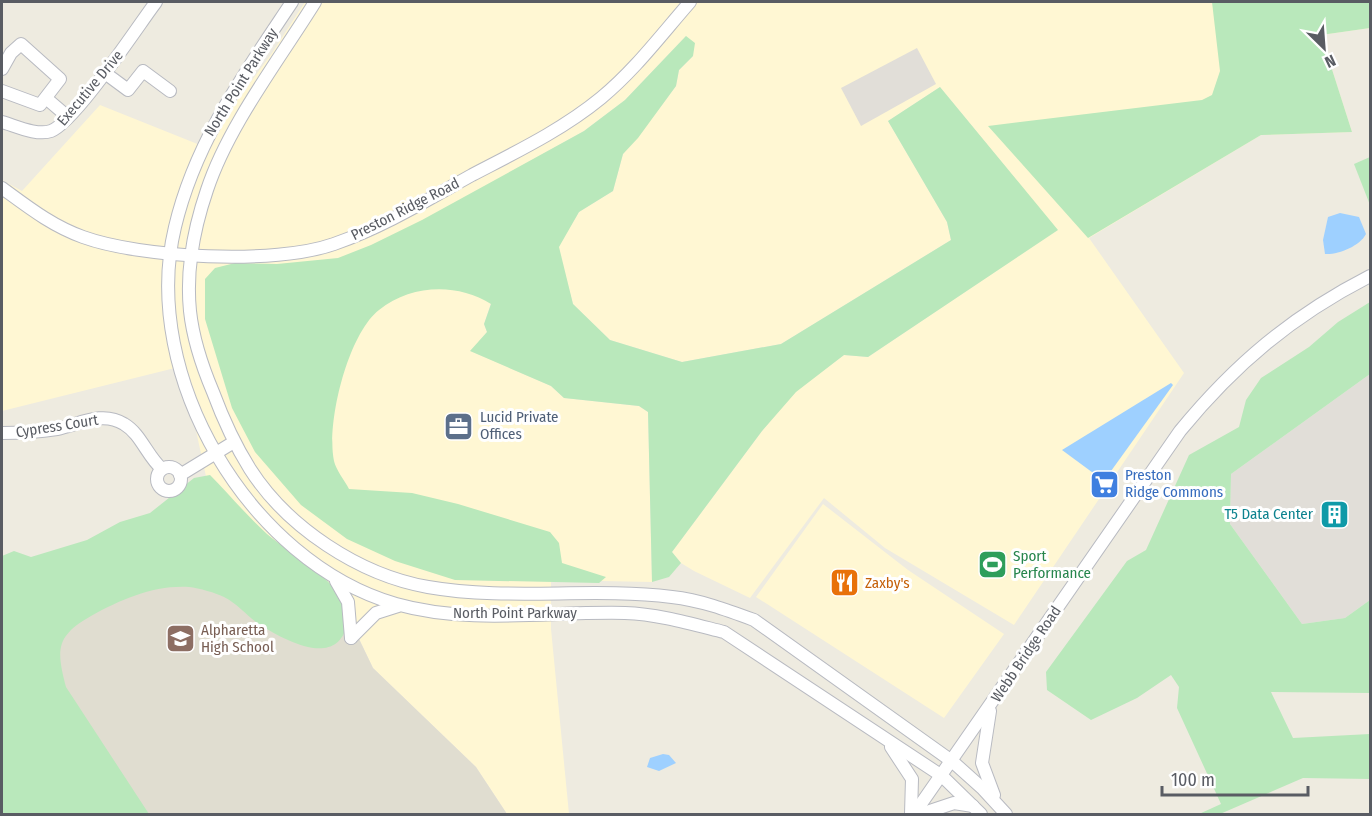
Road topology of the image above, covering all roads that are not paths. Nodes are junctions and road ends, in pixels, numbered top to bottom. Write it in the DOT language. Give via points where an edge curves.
graph roads {
  1 [pos="156,2"];
  2 [pos="292,2"];
  3 [pos="315,2"];
  4 [pos="690,2"];
  5 [pos="2,69"];
  6 [pos="105,73"];
  7 [pos="2,91"];
  8 [pos="170,91"];
  9 [pos="47,99"];
  10 [pos="68,117"];
  11 [pos="2,122"];
  12 [pos="2,188"];
  13 [pos="170,255"];
  14 [pos="192,255"];
  15 [pos="1371,276"];
  16 [pos="2,433"];
  17 [pos="234,442"];
  18 [pos="214,453"];
  19 [pos="162,469"];
  20 [pos="180,475"];
  21 [pos="331,576"];
  22 [pos="410,607"];
  23 [pos="991,705"];
  24 [pos="883,736"];
  25 [pos="953,762"];
  26 [pos="942,776"];
  27 [pos="977,810"];
  28 [pos="1002,810"];
  29 [pos="913,814"];
  30 [pos="921,814"];
  1 -- 6 [label="street, Executive Drive"];
  2 -- 13 [label="street, North Point Parkway" via="218,114 197,156"];
  3 -- 14 [label="street, North Point Parkway" via="228,141 207,191"];
  4 -- 14 [label="street, Preston Ridge Road" via="628,74 575,117 369,231 332,245 294,253"];
  5 -- 9 [label="street" via="21,44 60,79"];
  6 -- 8 [label="street" via="128,90 143,71"];
  6 -- 10 [label="street, Executive Drive"];
  7 -- 9 [label="street" via="40,105"];
  9 -- 10 [label="street"];
  10 -- 11 [label="street, Executive Drive" via="50,132"];
  12 -- 13 [label="street, Preston Ridge Road" via="47,221 82,237"];
  13 -- 14 [label="street, Preston Ridge Road"];
  13 -- 18 [label="street, North Point Parkway" via="174,345 191,401"];
  14 -- 17 [label="street, North Point Parkway" via="189,287 193,330 201,364"];
  15 -- 23 [label="street, Webb Bridge Road" via="1292,322 1212,392 1180,431"];
  16 -- 19 [label="street, Cypress Court" via="60,428 88,419 122,422"];
  17 -- 18 [label="street, Cypress Court"];
  17 -- 25 [label="street, North Point Parkway" via="275,500 306,530 368,567 425,586 469,593 628,594 673,597 717,606 763,626"];
  18 -- 20 [label="street, Cypress Court"];
  18 -- 21 [label="street, North Point Parkway" via="256,510 294,548"];
  19 -- 20 [label="street" via="173,467"];
  19 -- 20 [label="street, Cypress Court" via="156,480 167,492 179,487"];
  21 -- 22 [label="street, North Point Parkway"];
  21 -- 22 [label="street" via="348,602 351,638 383,609"];
  22 -- 24 [label="street, North Point Parkway" via="451,614 627,613 724,632"];
  23 -- 25 [label="street, Webb Bridge Road"];
  23 -- 28 [label="street" via="982,763"];
  24 -- 26 [label="street, North Point Parkway"];
  24 -- 29 [label="street" via="912,779"];
  25 -- 26 [label="street, Webb Bridge Road"];
  25 -- 28 [label="street, North Point Parkway"];
  26 -- 27 [label="street, North Point Parkway"];
  26 -- 29 [label="street, Webb Bridge Road"];
  27 -- 30 [label="street" via="954,803"];
}
